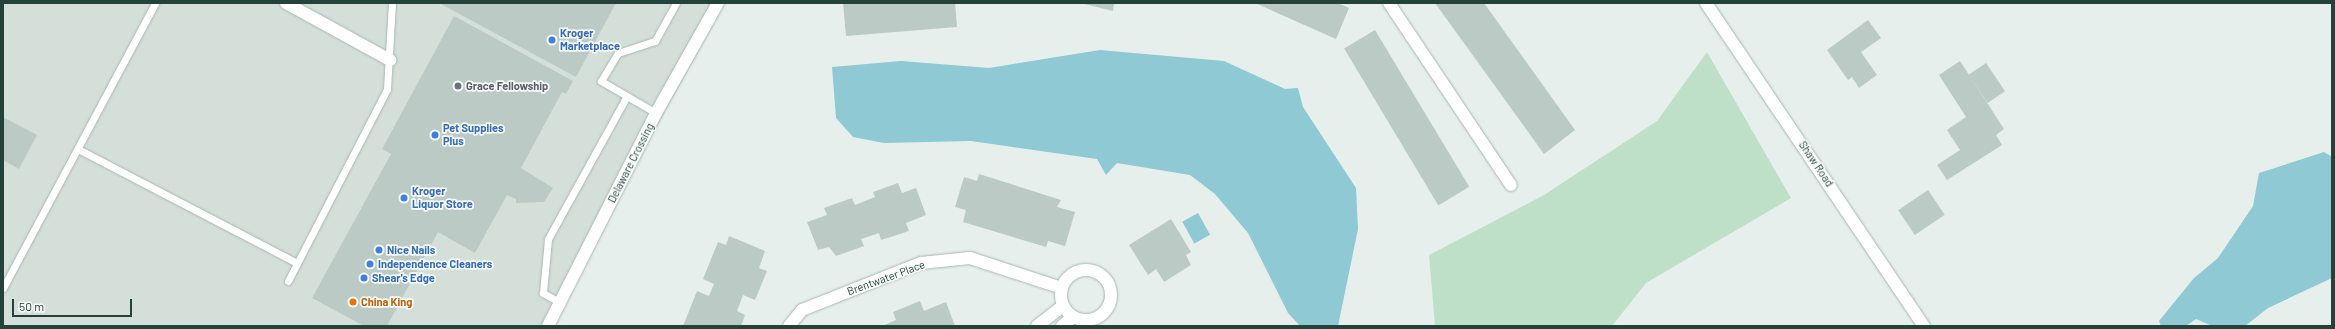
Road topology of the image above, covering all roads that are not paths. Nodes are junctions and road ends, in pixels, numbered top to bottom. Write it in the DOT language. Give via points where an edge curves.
graph roads {
  1 [pos="155,3"];
  2 [pos="286,3"];
  3 [pos="392,3"];
  4 [pos="676,3"];
  5 [pos="718,3"];
  6 [pos="1389,3"];
  7 [pos="1706,3"];
  8 [pos="390,60"];
  9 [pos="627,96"];
  10 [pos="656,113"];
  11 [pos="78,149"];
  12 [pos="1511,184"];
  13 [pos="297,263"];
  14 [pos="288,281"];
  15 [pos="3,288"];
  16 [pos="1062,288"];
  17 [pos="561,303"];
  18 [pos="1063,306"];
  19 [pos="1074,317"];
  20 [pos="548,326"];
  21 [pos="789,326"];
  22 [pos="1037,326"];
  23 [pos="1062,326"];
  24 [pos="1924,326"];
  1 -- 11 [label="lane"];
  2 -- 8 [label="street"];
  3 -- 8 [label="lane"];
  4 -- 9 [label="lane" via="655,41 618,53 601,81"];
  5 -- 10 [label="street, Delaware Crossing"];
  6 -- 12 [label="street"];
  7 -- 24 [label="street, Shaw Road"];
  8 -- 13 [label="lane" via="388,89"];
  9 -- 10 [label="lane"];
  9 -- 17 [label="lane" via="548,239 543,293"];
  10 -- 17 [label="street, Delaware Crossing"];
  11 -- 13 [label="lane"];
  11 -- 15 [label="lane"];
  13 -- 14 [label="lane"];
  16 -- 18 [label="street"];
  16 -- 19 [label="street" via="1072,274 1087,269 1103,276 1109,285 1112,298 1106,311 1091,320"];
  16 -- 21 [label="street, Brentwater Place" via="970,258 921,263 802,310"];
  17 -- 20 [label="street, Delaware Crossing"];
  18 -- 19 [label="street"];
  18 -- 22 [label="street"];
  19 -- 23 [label="street"];
}
